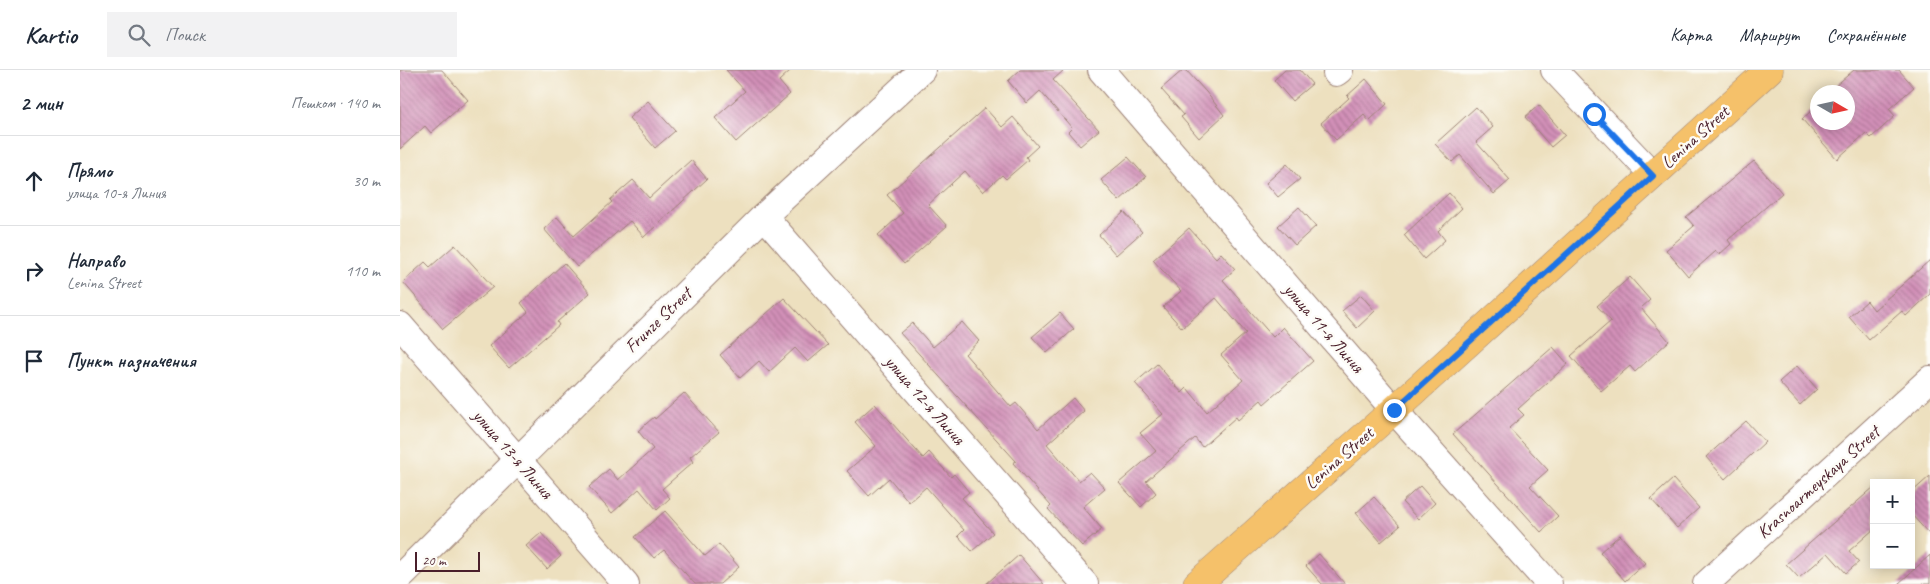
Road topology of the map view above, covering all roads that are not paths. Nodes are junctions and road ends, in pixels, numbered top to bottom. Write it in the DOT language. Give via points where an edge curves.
graph roads {
  1 [pos="922,70"];
  2 [pos="1101,70"];
  3 [pos="1554,70"];
  4 [pos="1769,70"];
  5 [pos="1653,176"];
  6 [pos="764,216"];
  7 [pos="400,325"];
  8 [pos="1930,379"];
  9 [pos="1394,410"];
  10 [pos="517,459"];
  11 [pos="410,577"];
  12 [pos="626,584"];
  13 [pos="1085,584"];
  14 [pos="1197,584"];
  15 [pos="1549,584"];
  16 [pos="1706,584"];
  1 -- 6 [label="street, Frunze Street"];
  2 -- 9 [label="street, улица 11-я Линия"];
  3 -- 5 [label="street"];
  4 -- 5 [label="main road, Lenina Street"];
  5 -- 9 [label="main road, Lenina Street"];
  6 -- 10 [label="street, Frunze Street"];
  6 -- 13 [label="street, улица 12-я Линия"];
  7 -- 10 [label="street, улица 13-я Линия"];
  8 -- 16 [label="street, Krasnoarmeyskaya Street"];
  9 -- 14 [label="main road, Lenina Street"];
  9 -- 15 [label="street, улица 11-я Линия"];
  10 -- 11 [label="street, Frunze Street"];
  10 -- 12 [label="street, улица 13-я Линия"];
}
